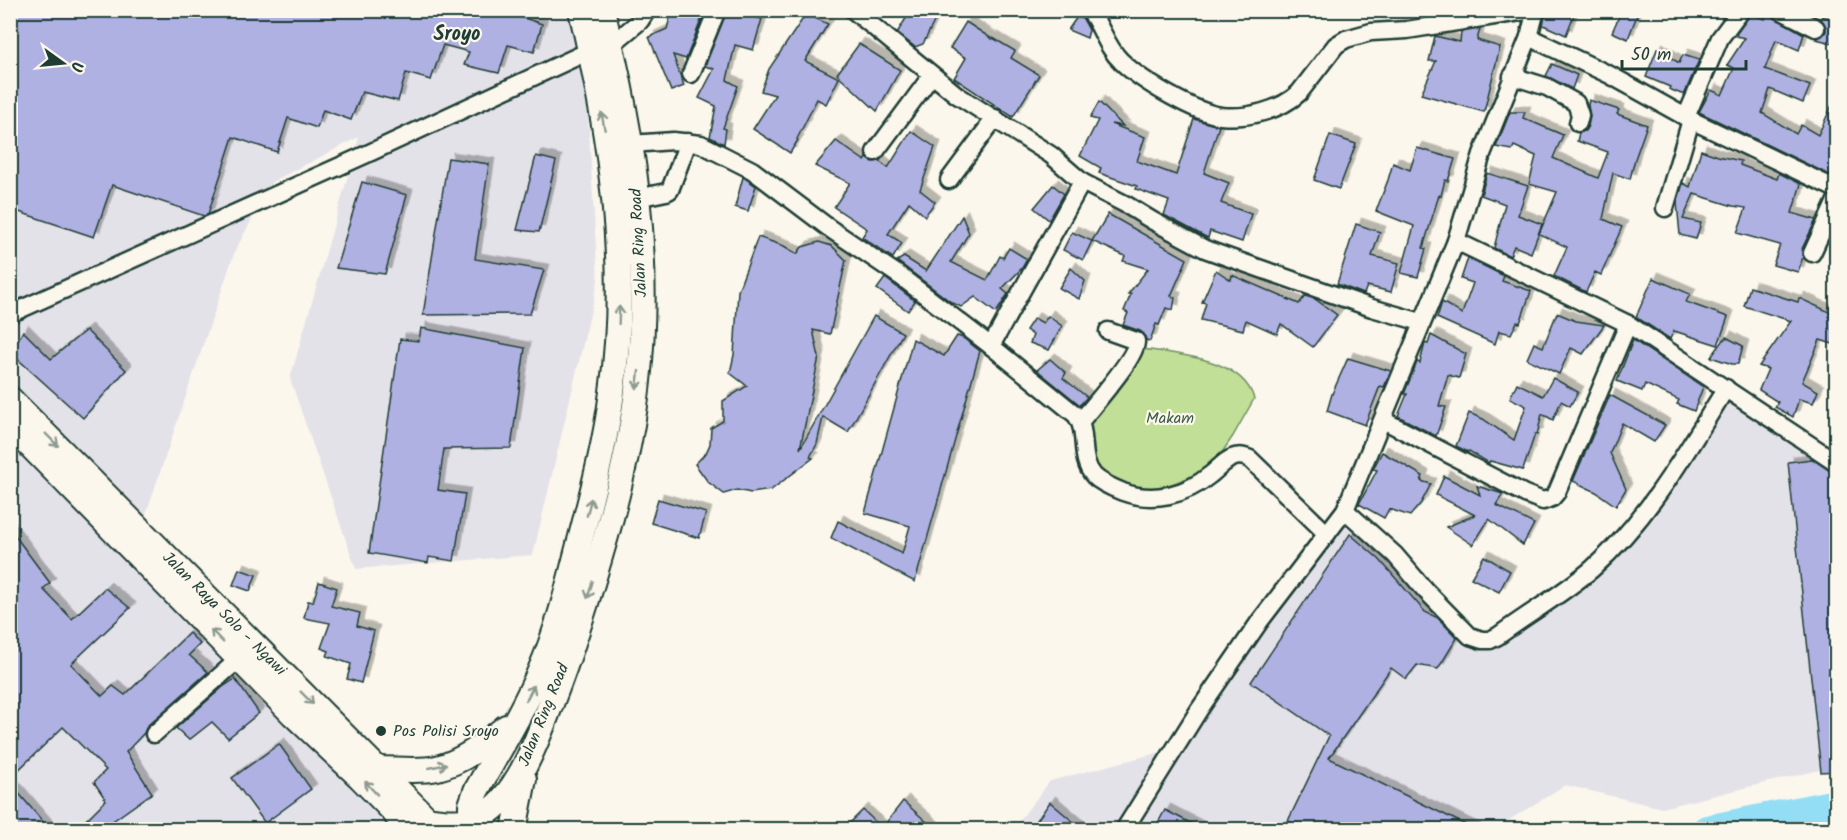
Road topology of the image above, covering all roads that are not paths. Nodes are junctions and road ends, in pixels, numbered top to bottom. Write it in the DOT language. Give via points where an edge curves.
graph roads {
  1 [pos="647,10"];
  2 [pos="717,10"];
  3 [pos="852,10"];
  4 [pos="1089,10"];
  5 [pos="1534,10"];
  6 [pos="1741,10"];
  7 [pos="1780,10"];
  8 [pos="583,12"];
  9 [pos="1816,28"];
  10 [pos="1529,37"];
  11 [pos="600,48"];
  12 [pos="691,74"];
  13 [pos="932,75"];
  14 [pos="1512,76"];
  15 [pos="995,118"];
  16 [pos="1689,118"];
  17 [pos="1578,123"];
  18 [pos="688,142"];
  19 [pos="631,144"];
  20 [pos="875,152"];
  21 [pos="949,180"];
  22 [pos="1082,182"];
  23 [pos="1836,189"];
  24 [pos="637,198"];
  25 [pos="1836,201"];
  26 [pos="1665,207"];
  27 [pos="1456,241"];
  28 [pos="1812,253"];
  29 [pos="10,314"];
  30 [pos="1421,322"];
  31 [pos="1628,324"];
  32 [pos="1108,331"];
  33 [pos="991,346"];
  34 [pos="1726,388"];
  35 [pos="10,399"];
  36 [pos="1383,420"];
  37 [pos="1080,422"];
  38 [pos="10,425"];
  39 [pos="1836,461"];
  40 [pos="1345,510"];
  41 [pos="1327,534"];
  42 [pos="239,659"];
  43 [pos="515,720"];
  44 [pos="154,734"];
  45 [pos="532,750"];
  46 [pos="380,769"];
  47 [pos="418,823"];
  48 [pos="471,825"];
  49 [pos="514,830"];
  50 [pos="1124,830"];
  1 -- 11 [label="street" via="640,21"];
  2 -- 12 [label="street"];
  3 -- 13 [label="street"];
  4 -- 5 [label="street" via="1114,54 1130,69 1161,90 1220,116 1270,109 1292,99 1336,45 1346,39 1371,32"];
  5 -- 10 [label="street"];
  6 -- 16 [label="street" via="1720,38"];
  7 -- 9 [label="street"];
  8 -- 11 [label="highway, Jalan Ring Road"];
  10 -- 14 [label="street"];
  10 -- 16 [label="street"];
  11 -- 19 [label="highway, Jalan Ring Road"];
  11 -- 29 [label="street"];
  43 -- 11 [label="highway, Jalan Ring Road, one-way" via="540,671 561,611 596,479 613,391 619,323 618,241"];
  13 -- 15 [label="street"];
  13 -- 20 [label="street"];
  14 -- 17 [label="street" via="1547,87 1576,103"];
  14 -- 27 [label="street" via="1482,154"];
  15 -- 21 [label="street"];
  15 -- 22 [label="street" via="1051,155"];
  16 -- 23 [label="street"];
  16 -- 26 [label="street"];
  18 -- 19 [label="street"];
  18 -- 24 [label="street" via="670,190"];
  18 -- 33 [label="street" via="701,144 752,170"];
  19 -- 24 [label="highway, Jalan Ring Road"];
  22 -- 30 [label="street" via="1205,249"];
  22 -- 33 [label="street"];
  24 -- 45 [label="highway, Jalan Ring Road, one-way" via="643,288 638,381 629,440 599,561 560,680"];
  25 -- 28 [label="street"];
  27 -- 30 [label="street"];
  27 -- 31 [label="street"];
  30 -- 36 [label="street"];
  31 -- 34 [label="street"];
  31 -- 36 [label="street" via="1557,492 1551,498 1543,501 1525,494"];
  32 -- 37 [label="street" via="1136,341 1136,348"];
  33 -- 37 [label="street"];
  34 -- 39 [label="street"];
  34 -- 40 [label="street" via="1683,457 1613,548 1566,589 1490,640 1476,639 1464,631 1395,555"];
  35 -- 46 [label="highway, Jalan Raya Solo - Ngawi, one-way"];
  36 -- 40 [label="street"];
  37 -- 41 [label="street" via="1088,468 1107,484 1133,495 1156,497 1189,489 1228,459 1244,456"];
  42 -- 38 [label="highway, Jalan Raya Solo - Ngawi, one-way"];
  40 -- 41 [label="street"];
  41 -- 50 [label="street" via="1260,621"];
  42 -- 44 [label="street"];
  47 -- 42 [label="highway, Jalan Raya Solo - Ngawi, one-way" via="360,777"];
  46 -- 43 [label="highway, one-way" via="436,768 459,760"];
  43 -- 48 [label="highway, Jalan Ring Road" via="476,791"];
  45 -- 48 [label="highway, Jalan Ring Road" via="504,799"];
  45 -- 49 [label="highway"];
  46 -- 47 [label="highway, Jalan Raya Solo - Ngawi"];
  47 -- 48 [label="highway"];
}
